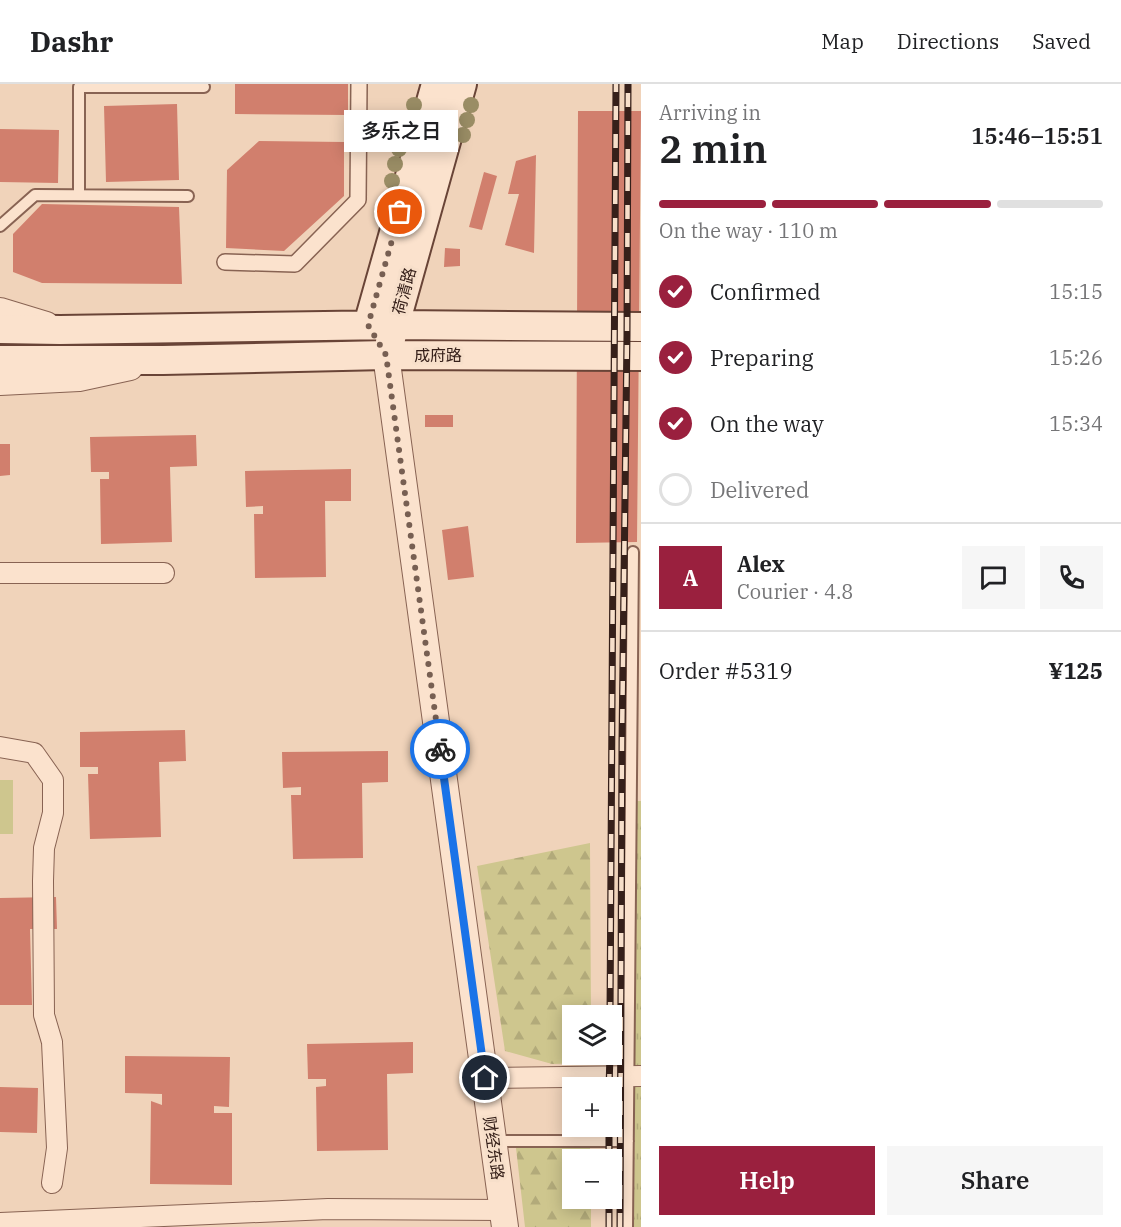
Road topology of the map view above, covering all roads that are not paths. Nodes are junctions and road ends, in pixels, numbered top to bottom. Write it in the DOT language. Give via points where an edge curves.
graph roads {
  1 [pos="359,84"];
  2 [pos="436,84"];
  3 [pos="462,84"];
  4 [pos="204,87"];
  5 [pos="79,194"];
  6 [pos="188,196"];
  7 [pos="0,226"];
  8 [pos="225,262"];
  9 [pos="0,311"];
  10 [pos="381,325"];
  11 [pos="641,327"];
  12 [pos="0,329"];
  13 [pos="60,330"];
  14 [pos="386,355"];
  15 [pos="641,356"];
  16 [pos="0,360"];
  17 [pos="163,360"];
  18 [pos="0,382"];
  19 [pos="633,552"];
  20 [pos="0,573"];
  21 [pos="164,573"];
  22 [pos="0,747"];
  23 [pos="635,1076"];
  24 [pos="485,1078"];
  25 [pos="493,1141"];
  26 [pos="628,1141"];
  27 [pos="52,1184"];
  28 [pos="504,1218"];
  29 [pos="202,1220"];
  30 [pos="0,1222"];
  31 [pos="627,1227"];
  1 -- 8 [label="street" via="358,200 295,264"];
  2 -- 10 [label="main road, 荷清路"];
  3 -- 10 [label="main road, 荷清路"];
  4 -- 5 [label="lane" via="79,87"];
  5 -- 6 [label="lane"];
  5 -- 7 [label="lane" via="35,195"];
  9 -- 13 [label="street, 成府路"];
  10 -- 11 [label="main road, 成府路"];
  10 -- 13 [label="main road, 成府路"];
  10 -- 14 [label="main road"];
  12 -- 13 [label="main road, 成府路"];
  14 -- 15 [label="main road, 成府路"];
  14 -- 17 [label="main road, 成府路"];
  14 -- 24 [label="street, 财经东路"];
  16 -- 17 [label="main road, 成府路"];
  17 -- 18 [label="street, 成府路" via="79,378"];
  19 -- 23 [label="lane"];
  20 -- 21 [label="street"];
  22 -- 27 [label="street" via="34,753 53,780 53,813 44,848 43,881 44,1015 52,1042 57,1148"];
  23 -- 24 [label="street"];
  23 -- 26 [label="lane"];
  24 -- 25 [label="street, 财经东路"];
  25 -- 26 [label="lane"];
  25 -- 28 [label="street, 财经东路"];
  26 -- 31 [label="lane"];
  28 -- 29 [label="street" via="328,1209"];
  29 -- 30 [label="street"];
}
